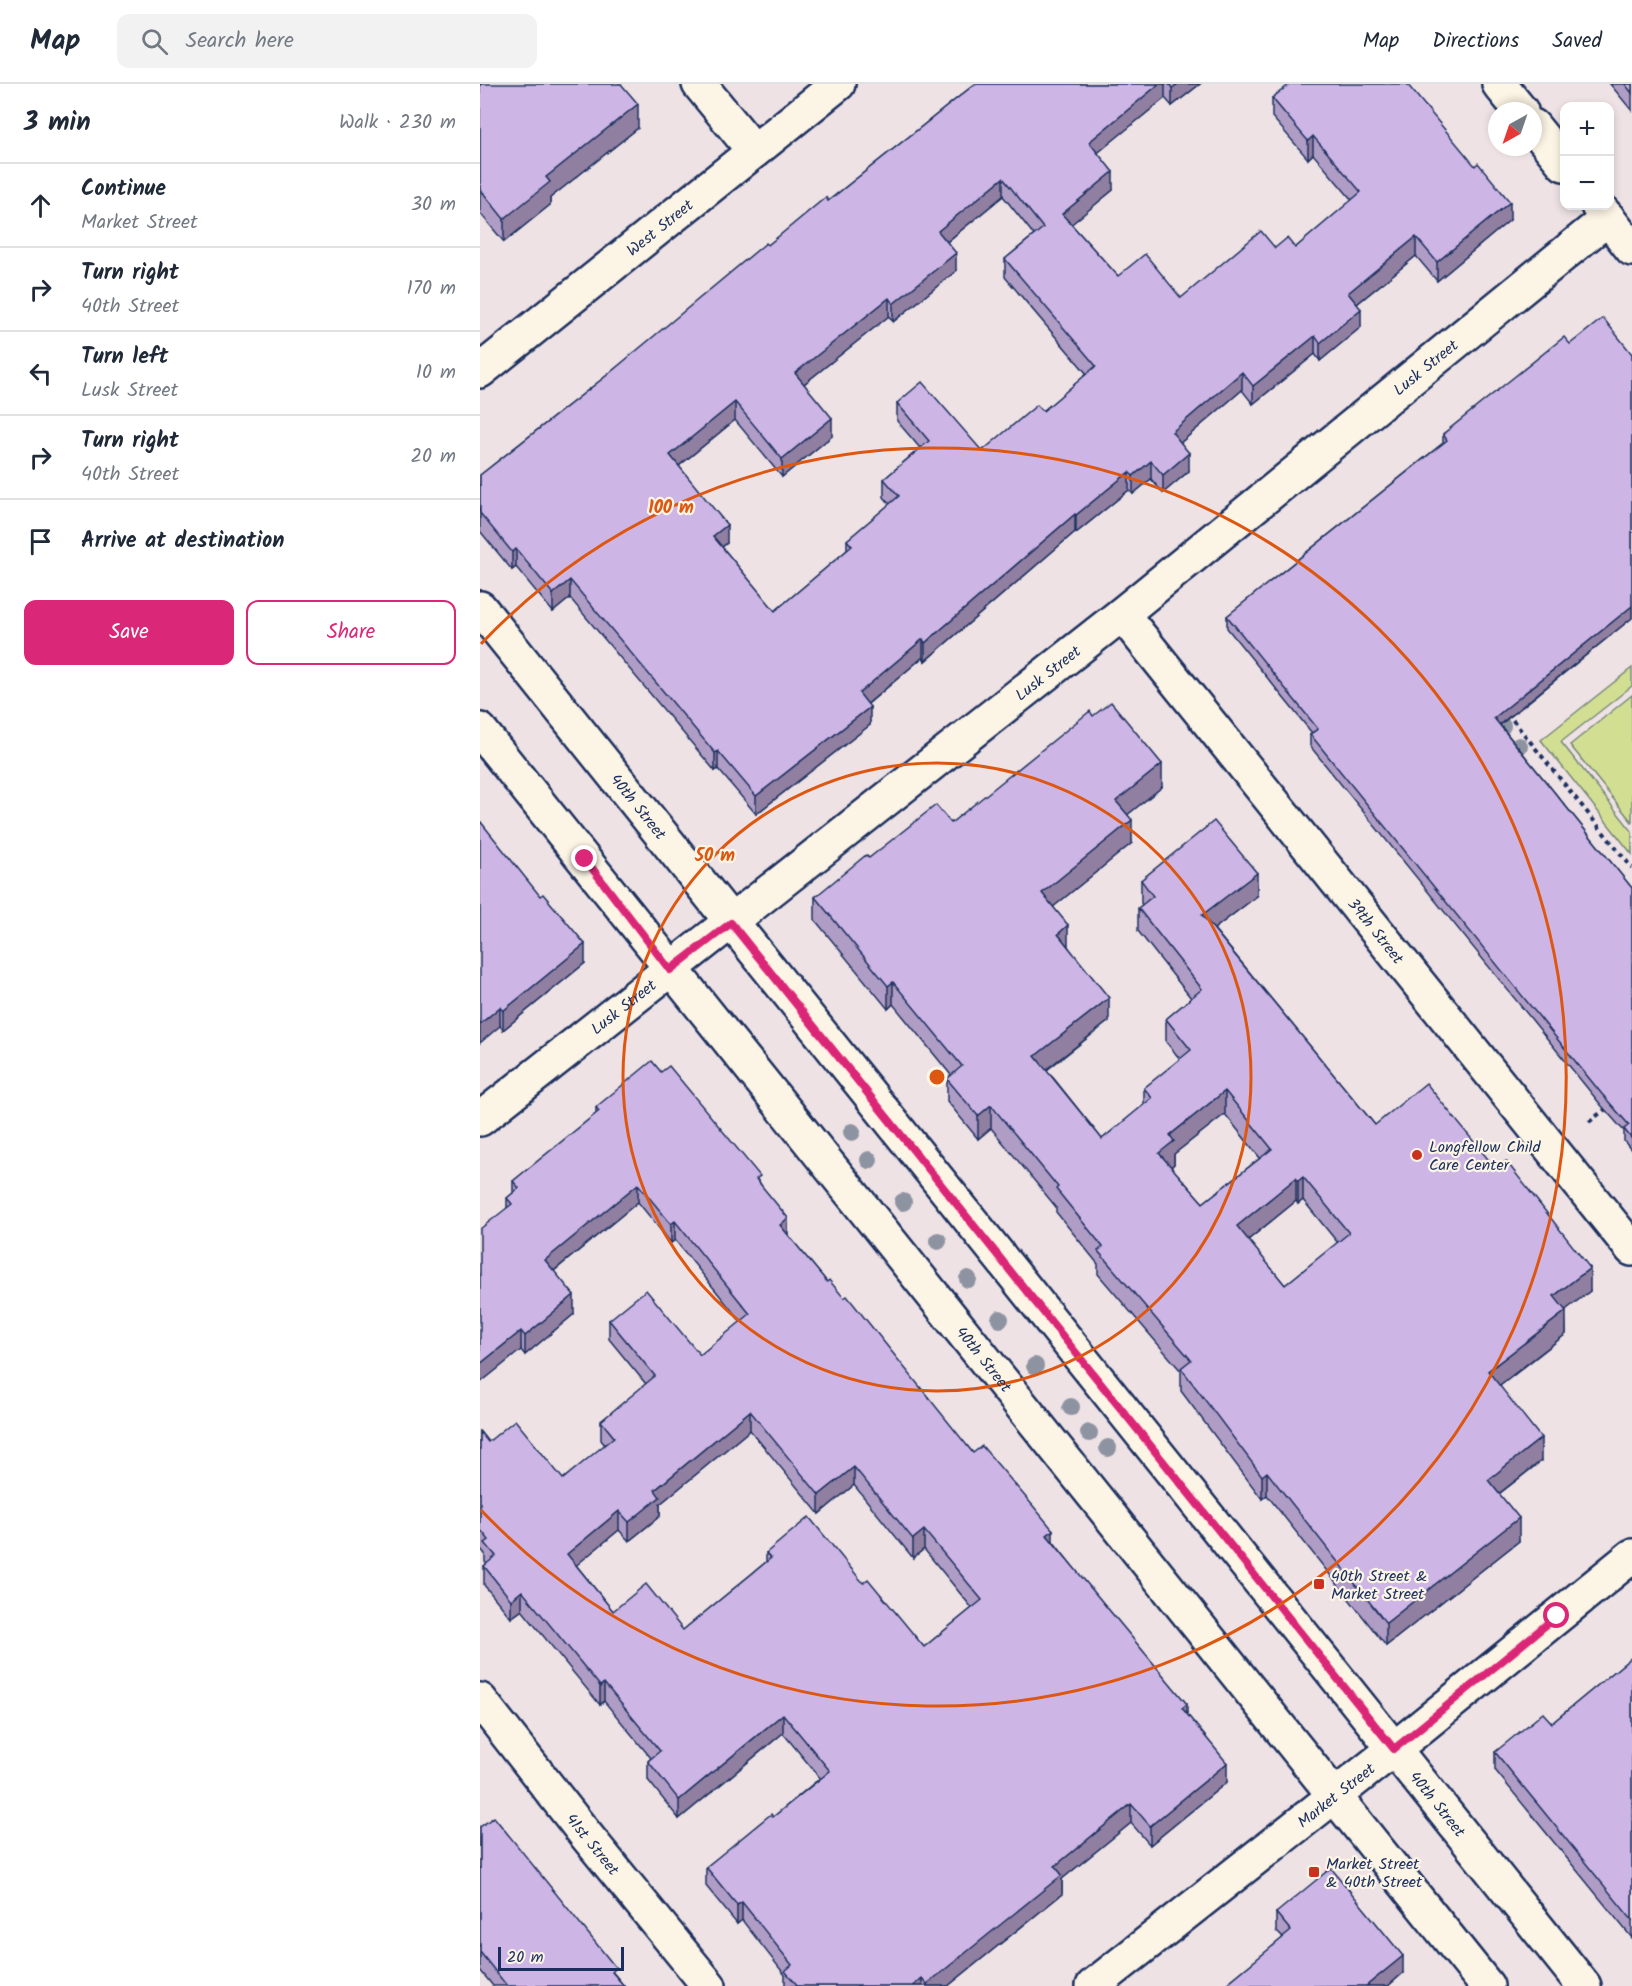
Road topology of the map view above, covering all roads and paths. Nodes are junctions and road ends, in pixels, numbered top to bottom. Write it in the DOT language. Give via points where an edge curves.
graph roads {
  1 [pos="699,84"];
  2 [pos="838,84"];
  3 [pos="1499,84"];
  4 [pos="1514,102"];
  5 [pos="1542,137"];
  6 [pos="754,152"];
  7 [pos="1560,159"];
  8 [pos="1603,212"];
  9 [pos="1632,249"];
  10 [pos="480,371"];
  11 [pos="480,608"];
  12 [pos="1122,614"];
  13 [pos="1503,708"];
  14 [pos="480,730"];
  15 [pos="1632,868"];
  16 [pos="731,923"];
  17 [pos="670,970"];
  18 [pos="1614,1102"];
  19 [pos="480,1119"];
  20 [pos="1589,1122"];
  21 [pos="1632,1249"];
  22 [pos="1632,1556"];
  23 [pos="480,1700"];
  24 [pos="1394,1749"];
  25 [pos="1334,1796"];
  26 [pos="709,1986"];
  27 [pos="1093,1986"];
  28 [pos="1487,1986"];
  29 [pos="1584,1986"];
  1 -- 6 [label="street"];
  2 -- 6 [label="street, West Street"];
  3 -- 4 [label="street"];
  5 -- 7 [label="street"];
  6 -- 10 [label="street, West Street"];
  8 -- 9 [label="street"];
  8 -- 12 [label="street, Lusk Street"];
  11 -- 16 [label="street, 40th Street"];
  12 -- 16 [label="street, Lusk Street"];
  12 -- 21 [label="street, 39th Street"];
  13 -- 15 [label="path"];
  14 -- 17 [label="street, 40th Street"];
  16 -- 17 [label="street, Lusk Street"];
  16 -- 24 [label="street, 40th Street"];
  17 -- 19 [label="street, Lusk Street"];
  17 -- 25 [label="street, 40th Street"];
  18 -- 20 [label="path"];
  22 -- 24 [label="street, Market Street"];
  23 -- 26 [label="street, 41st Street"];
  24 -- 25 [label="street, Market Street"];
  24 -- 29 [label="street, 40th Street"];
  25 -- 27 [label="street, Market Street"];
  25 -- 28 [label="street, 40th Street"];
}
